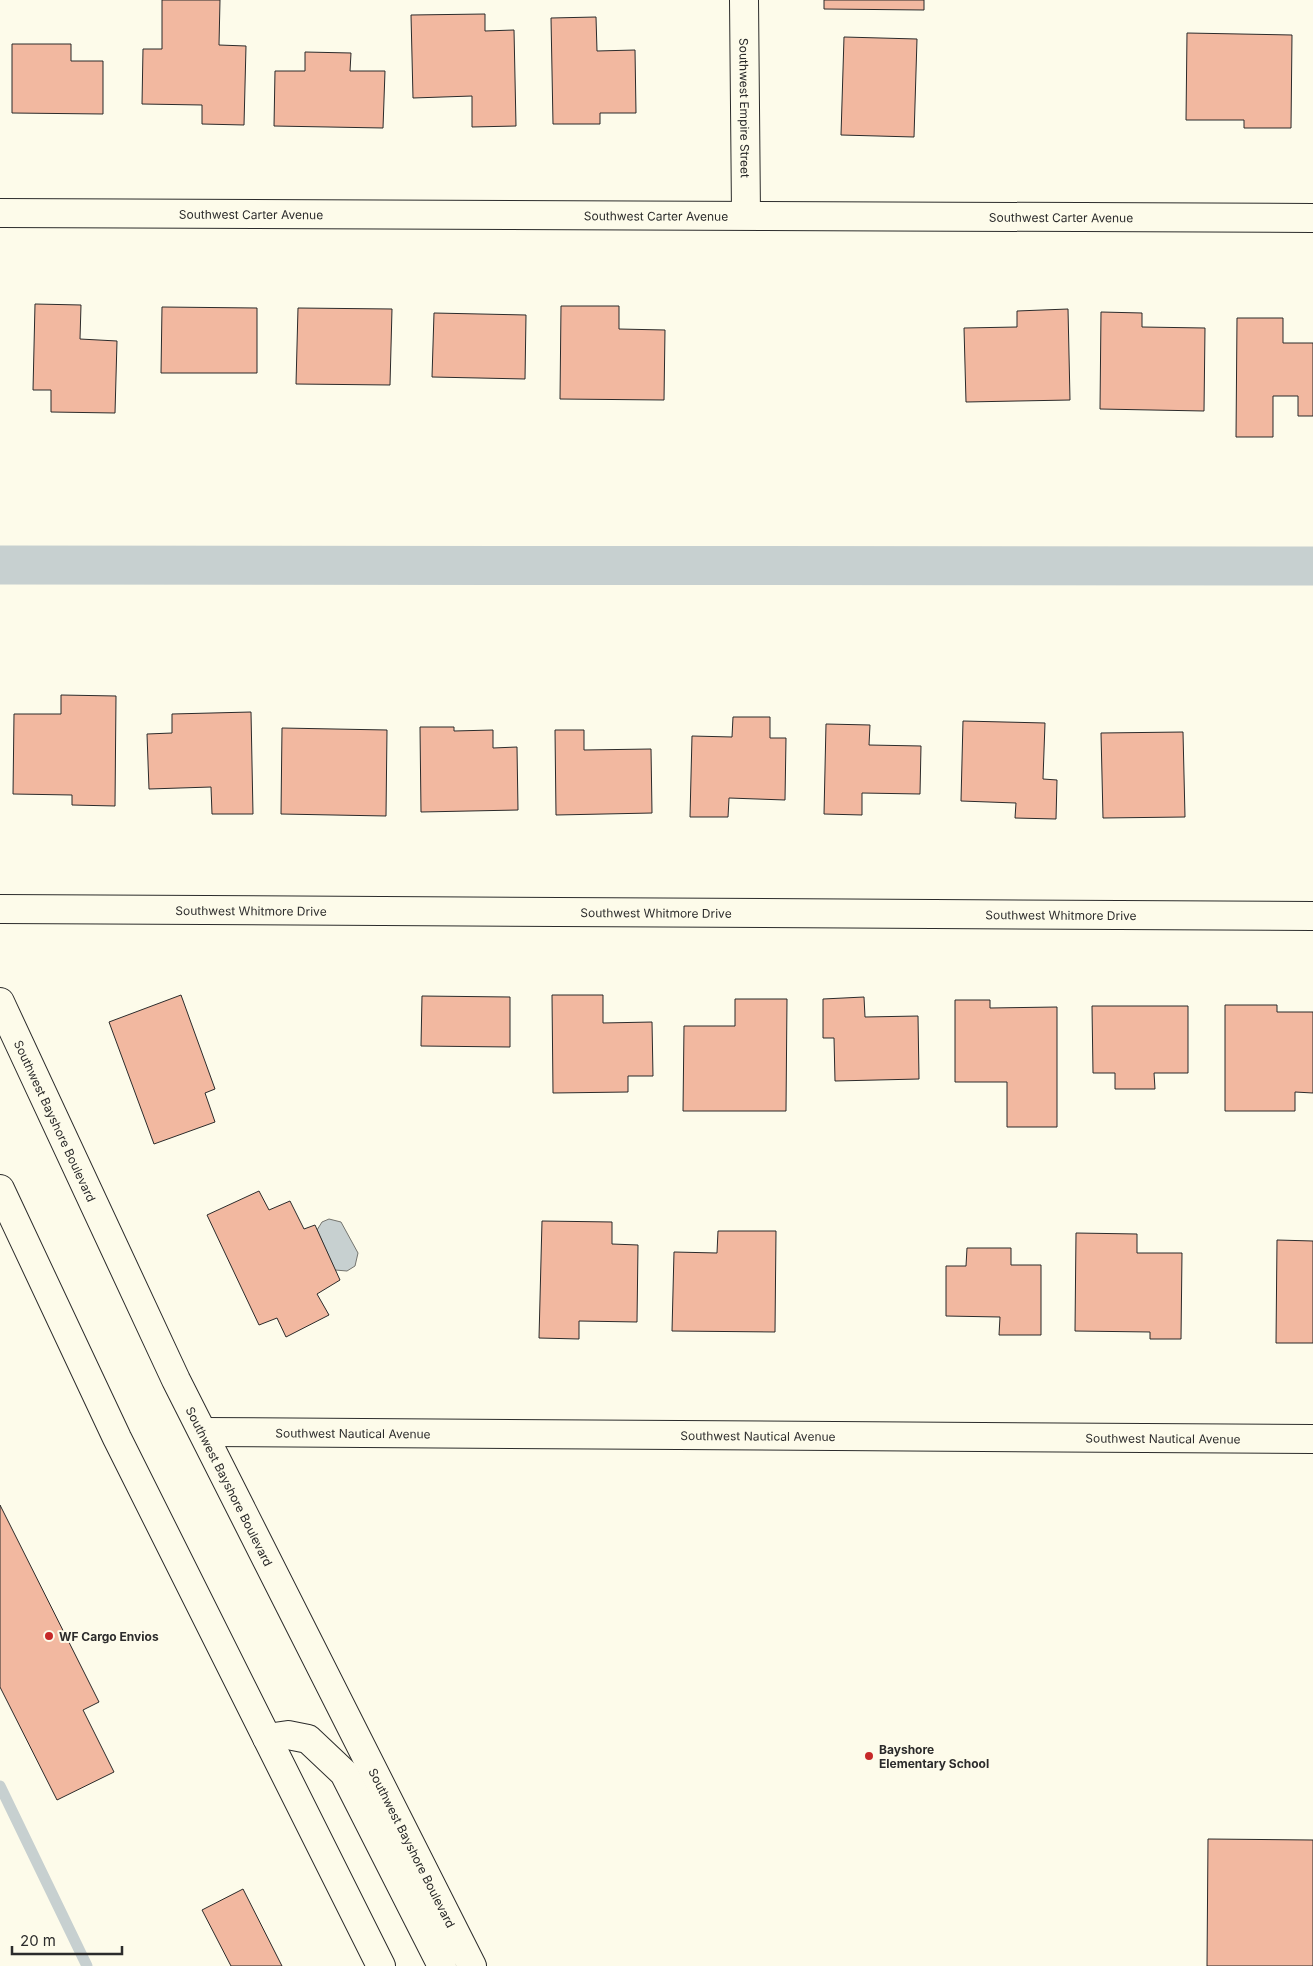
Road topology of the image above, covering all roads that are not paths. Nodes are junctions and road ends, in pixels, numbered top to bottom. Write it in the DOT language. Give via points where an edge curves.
graph roads {
  1 [pos="744,0"];
  2 [pos="0,213"];
  3 [pos="746,214"];
  4 [pos="1313,218"];
  5 [pos="0,908"];
  6 [pos="1313,916"];
  7 [pos="0,1002"];
  8 [pos="0,1189"];
  9 [pos="204,1432"];
  10 [pos="1313,1439"];
  11 [pos="267,1738"];
  12 [pos="381,1966"];
  13 [pos="442,1966"];
  14 [pos="472,1966"];
  1 -- 3 [label="street, Southwest Empire Street"];
  2 -- 3 [label="street, Southwest Carter Avenue"];
  3 -- 4 [label="street, Southwest Carter Avenue"];
  5 -- 6 [label="street, Southwest Whitmore Drive"];
  7 -- 9 [label="street, Southwest Bayshore Boulevard" via="176,1380"];
  8 -- 11 [label="street" via="117,1438"];
  9 -- 10 [label="street, Southwest Nautical Avenue"];
  9 -- 14 [label="street, Southwest Bayshore Boulevard"];
  11 -- 12 [label="street"];
  11 -- 13 [label="street" via="288,1735 308,1739 344,1773"];
}
